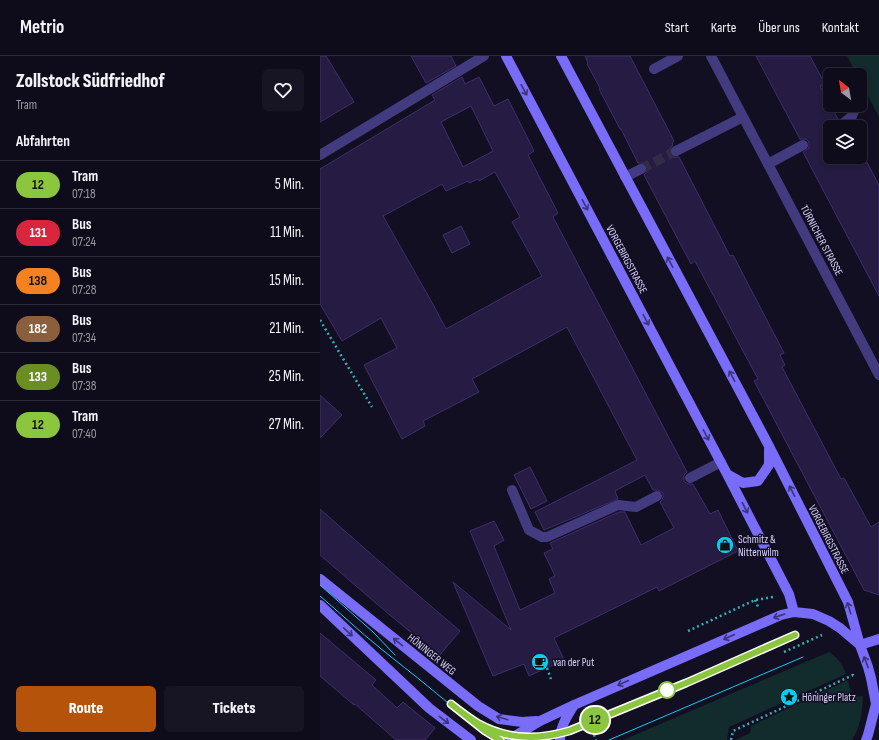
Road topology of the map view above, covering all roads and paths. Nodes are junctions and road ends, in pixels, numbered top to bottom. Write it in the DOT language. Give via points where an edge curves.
graph roads {
  1 [pos="484,56"];
  2 [pos="506,56"];
  3 [pos="561,56"];
  4 [pos="678,56"];
  5 [pos="711,56"];
  6 [pos="654,69"];
  7 [pos="854,112"];
  8 [pos="743,117"];
  9 [pos="847,120"];
  10 [pos="803,145"];
  11 [pos="676,151"];
  12 [pos="320,155"];
  13 [pos="768,164"];
  14 [pos="641,169"];
  15 [pos="625,177"];
  16 [pos="320,320"];
  17 [pos="879,374"];
  18 [pos="372,407"];
  19 [pos="769,446"];
  20 [pos="721,462"];
  21 [pos="727,474"];
  22 [pos="690,478"];
  23 [pos="512,490"];
  24 [pos="657,496"];
  25 [pos="320,579"];
  26 [pos="754,600"];
  27 [pos="320,605"];
  28 [pos="794,612"];
  29 [pos="829,621"];
  30 [pos="688,631"];
  31 [pos="879,639"];
  32 [pos="860,645"];
  33 [pos="784,652"];
  34 [pos="547,668"];
  35 [pos="871,678"];
  36 [pos="551,679"];
  37 [pos="577,704"];
  38 [pos="540,721"];
  39 [pos="600,731"];
  40 [pos="593,734"];
  41 [pos="471,740"];
  42 [pos="508,740"];
  43 [pos="560,740"];
  44 [pos="596,740"];
  45 [pos="731,740"];
  46 [pos="866,740"];
  1 -- 12 [label="street"];
  2 -- 20 [label="street, VORGEBIRGSTRASSE, one-way"];
  3 -- 15 [label="street, VORGEBIRGSTRASSE"];
  4 -- 6 [label="street"];
  5 -- 8 [label="street, TÜRNICHER STRASSE"];
  7 -- 9 [label="street"];
  8 -- 11 [label="street"];
  8 -- 13 [label="street, TÜRNICHER STRASSE"];
  10 -- 13 [label="street"];
  13 -- 17 [label="street, TÜRNICHER STRASSE"];
  14 -- 15 [label="street"];
  19 -- 15 [label="street, VORGEBIRGSTRASSE, one-way"];
  16 -- 18 [label="path"];
  19 -- 21 [label="street, VORGEBIRGSTRASSE" via="769,465 758,481 743,483"];
  32 -- 19 [label="street, VORGEBIRGSTRASSE, one-way" via="848,602"];
  20 -- 21 [label="street, VORGEBIRGSTRASSE"];
  20 -- 22 [label="street"];
  21 -- 28 [label="street, VORGEBIRGSTRASSE, one-way" via="789,594"];
  23 -- 24 [label="street" via="530,530 542,537 618,505 636,507"];
  38 -- 25 [label="street, HÖNINGER WEG, one-way" via="522,722 499,718 478,706"];
  26 -- 30 [label="path"];
  27 -- 41 [label="street, one-way" via="429,708"];
  28 -- 29 [label="street" via="813,614"];
  28 -- 37 [label="street, one-way" via="765,621"];
  29 -- 32 [label="street"];
  29 -- 33 [label="path" via="822,635"];
  31 -- 32 [label="street"];
  35 -- 32 [label="street, one-way"];
  34 -- 36 [label="path"];
  35 -- 45 [label="path" via="856,684 853,675 733,731"];
  35 -- 46 [label="street" via="876,704"];
  37 -- 38 [label="street"];
  37 -- 40 [label="path"];
  37 -- 43 [label="street" via="565,721"];
  38 -- 42 [label="street"];
  39 -- 40 [label="path"];
  40 -- 44 [label="path"];
}
